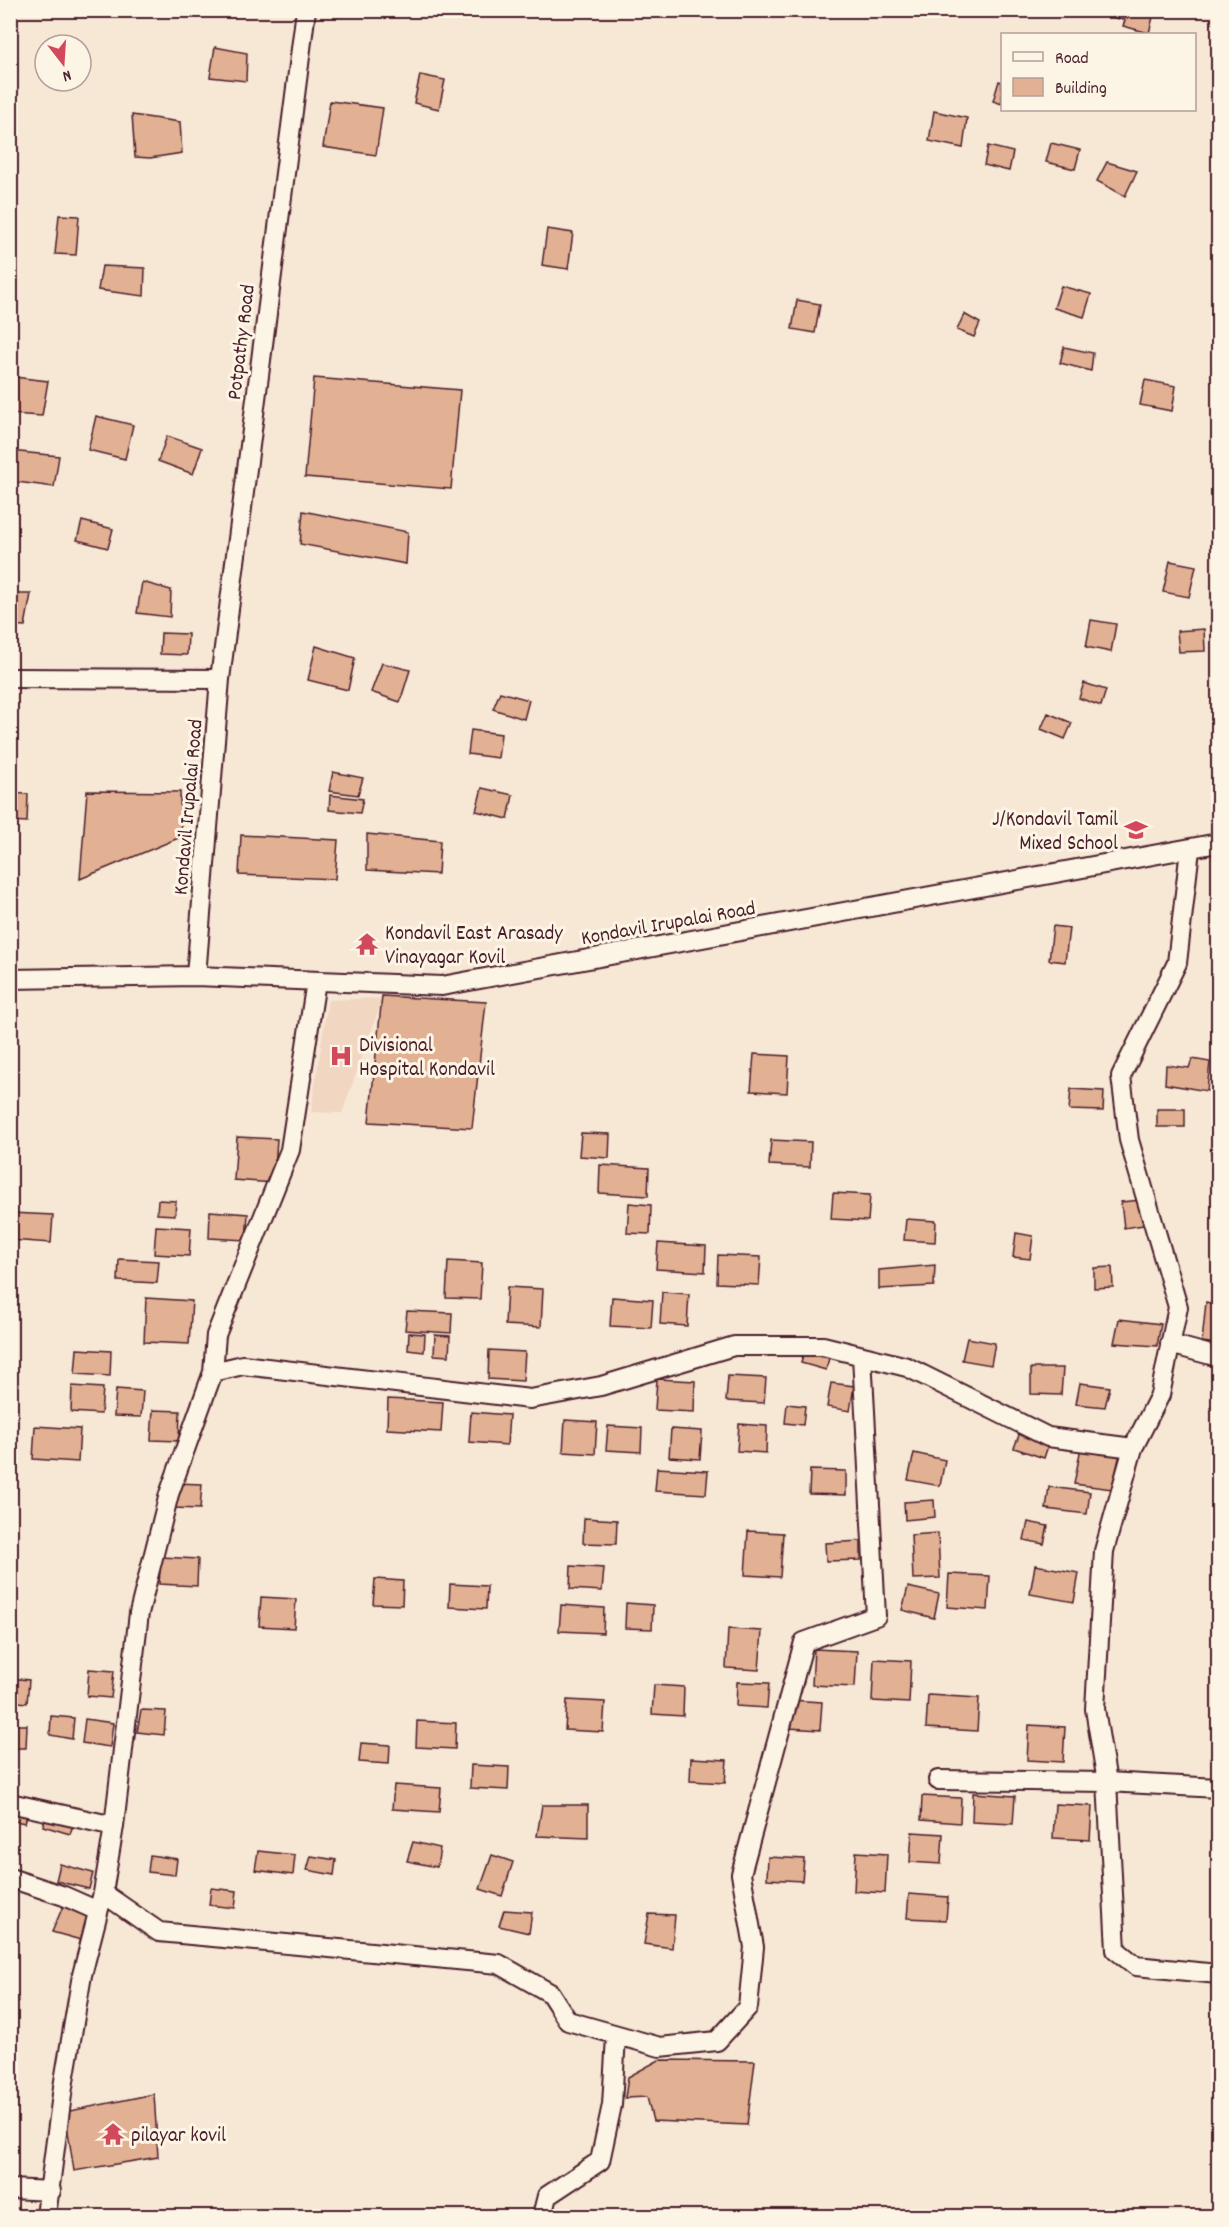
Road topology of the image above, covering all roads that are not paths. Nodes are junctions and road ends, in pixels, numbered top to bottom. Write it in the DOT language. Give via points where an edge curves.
graph roads {
  1 [pos="306,10"];
  2 [pos="10,678"];
  3 [pos="220,678"];
  4 [pos="1218,843"];
  5 [pos="1190,849"];
  6 [pos="196,976"];
  7 [pos="10,979"];
  8 [pos="316,981"];
  9 [pos="1170,1344"];
  10 [pos="862,1356"];
  11 [pos="1218,1357"];
  12 [pos="213,1372"];
  13 [pos="1133,1448"];
  14 [pos="938,1780"];
  15 [pos="1107,1782"];
  16 [pos="1218,1788"];
  17 [pos="10,1803"];
  18 [pos="114,1826"];
  19 [pos="10,1878"];
  20 [pos="101,1902"];
  21 [pos="1218,1974"];
  22 [pos="616,2036"];
  23 [pos="10,2189"];
  24 [pos="51,2191"];
  25 [pos="46,2217"];
  26 [pos="542,2217"];
  1 -- 3 [label="street, Potpathy Road"];
  2 -- 3 [label="street"];
  3 -- 6 [label="street, Kondavil Irupalai Road"];
  4 -- 5 [label="street, Kondavil Irupalai Road"];
  5 -- 8 [label="street, Kondavil Irupalai Road" via="442,986"];
  5 -- 9 [label="street" via="1177,963 1121,1076 1129,1140 1178,1307"];
  6 -- 7 [label="street"];
  6 -- 8 [label="street, Kondavil Irupalai Road"];
  8 -- 12 [label="street" via="290,1150 216,1335"];
  9 -- 11 [label="street"];
  9 -- 13 [label="street" via="1160,1395"];
  10 -- 12 [label="street" via="823,1346 734,1346 601,1386 530,1399 243,1365"];
  10 -- 13 [label="street" via="907,1367 1048,1437"];
  10 -- 22 [label="street" via="876,1616 804,1642 741,1874 754,1947 748,2007 717,2041 660,2048"];
  12 -- 18 [label="street" via="169,1494 139,1613"];
  13 -- 15 [label="street" via="1104,1551 1095,1709"];
  14 -- 15 [label="street"];
  15 -- 16 [label="street"];
  15 -- 21 [label="street" via="1116,1950 1136,1966"];
  17 -- 18 [label="street"];
  18 -- 20 [label="street"];
  19 -- 20 [label="street" via="64,1896"];
  20 -- 22 [label="street" via="159,1932 499,1964 550,1993 568,2021"];
  20 -- 24 [label="street" via="82,1975"];
  22 -- 26 [label="street" via="612,2104 600,2161 547,2196"];
  23 -- 24 [label="street"];
  24 -- 25 [label="street"];
}
